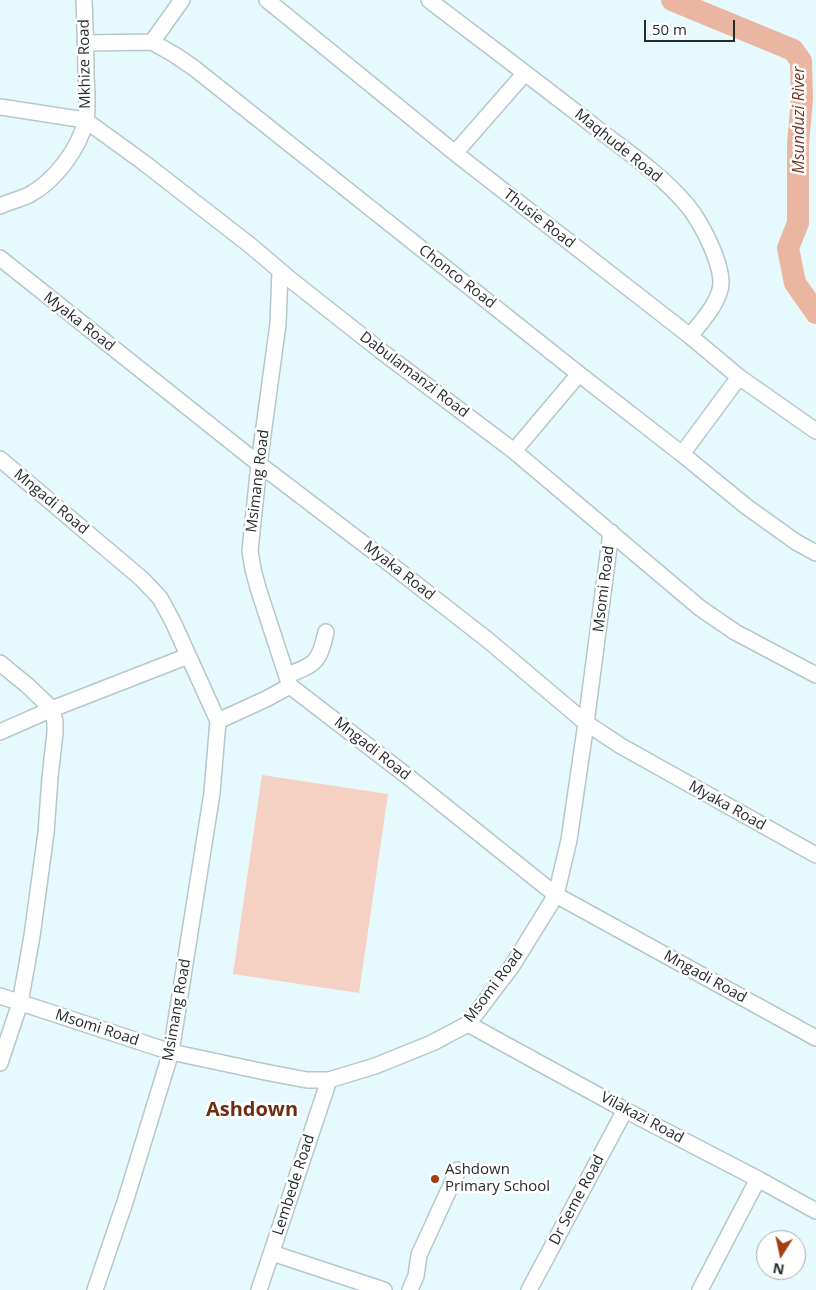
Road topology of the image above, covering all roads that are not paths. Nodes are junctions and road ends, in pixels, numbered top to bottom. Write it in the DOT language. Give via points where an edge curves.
graph roads {
  1 [pos="84,0"];
  2 [pos="182,0"];
  3 [pos="267,0"];
  4 [pos="429,0"];
  5 [pos="152,42"];
  6 [pos="85,43"];
  7 [pos="525,73"];
  8 [pos="0,107"];
  9 [pos="86,120"];
  10 [pos="455,153"];
  11 [pos="0,206"];
  12 [pos="0,258"];
  13 [pos="280,271"];
  14 [pos="690,336"];
  15 [pos="579,374"];
  16 [pos="739,377"];
  17 [pos="816,431"];
  18 [pos="514,452"];
  19 [pos="682,454"];
  20 [pos="0,459"];
  21 [pos="259,464"];
  22 [pos="611,532"];
  23 [pos="816,553"];
  24 [pos="326,632"];
  25 [pos="188,656"];
  26 [pos="0,663"];
  27 [pos="816,675"];
  28 [pos="288,681"];
  29 [pos="52,709"];
  30 [pos="218,721"];
  31 [pos="586,723"];
  32 [pos="0,732"];
  33 [pos="816,855"];
  34 [pos="556,895"];
  35 [pos="0,996"];
  36 [pos="20,1003"];
  37 [pos="468,1024"];
  38 [pos="816,1038"];
  39 [pos="171,1052"];
  40 [pos="0,1064"];
  41 [pos="329,1080"];
  42 [pos="625,1110"];
  43 [pos="458,1170"];
  44 [pos="758,1179"];
  45 [pos="816,1211"];
  46 [pos="272,1253"];
  47 [pos="95,1290"];
  48 [pos="259,1290"];
  49 [pos="384,1290"];
  50 [pos="410,1290"];
  51 [pos="529,1290"];
  52 [pos="700,1290"];
  1 -- 6 [label="street, Mkhize Road"];
  2 -- 5 [label="street"];
  3 -- 10 [label="street, Thusie Road"];
  4 -- 7 [label="street, Maqhude Road"];
  5 -- 6 [label="street"];
  5 -- 15 [label="street, Chonco Road" via="194,68"];
  6 -- 9 [label="street, Mkhize Road"];
  7 -- 10 [label="street"];
  7 -- 14 [label="street, Maqhude Road" via="673,189 697,220 715,255 721,282 717,299"];
  8 -- 9 [label="street, Dabulamanzi Road"];
  9 -- 11 [label="street, Mkhize Road" via="72,150 53,176 28,195"];
  9 -- 13 [label="street, Dabulamanzi Road"];
  10 -- 14 [label="street, Thusie Road"];
  12 -- 21 [label="street, Myaka Road"];
  13 -- 18 [label="street, Dabulamanzi Road"];
  13 -- 21 [label="street, Msimang Road" via="278,324"];
  14 -- 16 [label="street, Thusie Road"];
  15 -- 18 [label="street"];
  15 -- 19 [label="street, Chonco Road"];
  16 -- 17 [label="street, Thusie Road"];
  16 -- 19 [label="street"];
  18 -- 22 [label="street, Dabulamanzi Road"];
  19 -- 23 [label="street, Chonco Road" via="747,507"];
  20 -- 25 [label="street, Mngadi Road" via="142,579 160,598"];
  21 -- 28 [label="street, Msimang Road" via="250,551 258,588"];
  21 -- 31 [label="street, Myaka Road" via="489,641"];
  22 -- 27 [label="street, Dabulamanzi Road" via="700,608 735,632"];
  22 -- 31 [label="street, Msomi Road"];
  24 -- 28 [label="street" via="317,660"];
  25 -- 29 [label="street"];
  25 -- 30 [label="street, Mngadi Road"];
  26 -- 29 [label="street"];
  28 -- 30 [label="street" via="266,699"];
  28 -- 34 [label="street, Mngadi Road"];
  29 -- 32 [label="street"];
  29 -- 36 [label="street" via="55,733 46,833"];
  30 -- 39 [label="street, Msimang Road" via="212,794"];
  31 -- 33 [label="street, Myaka Road"];
  31 -- 34 [label="street, Msomi Road"];
  34 -- 37 [label="street, Msomi Road" via="512,966"];
  34 -- 38 [label="street, Mngadi Road"];
  35 -- 36 [label="street, Msomi Road"];
  36 -- 39 [label="street, Msomi Road"];
  36 -- 40 [label="street"];
  37 -- 41 [label="street, Msomi Road" via="383,1063"];
  37 -- 42 [label="street, Vilakazi Road"];
  39 -- 41 [label="street, Msomi Road" via="308,1080"];
  39 -- 47 [label="street, Msimang Road"];
  41 -- 46 [label="street, Lembede Road"];
  42 -- 44 [label="street, Vilakazi Road"];
  42 -- 51 [label="street, Dr Seme Road"];
  43 -- 50 [label="street" via="419,1255"];
  44 -- 45 [label="street, Vilakazi Road"];
  44 -- 52 [label="street"];
  46 -- 48 [label="street, Lembede Road"];
  46 -- 49 [label="street"];
}
